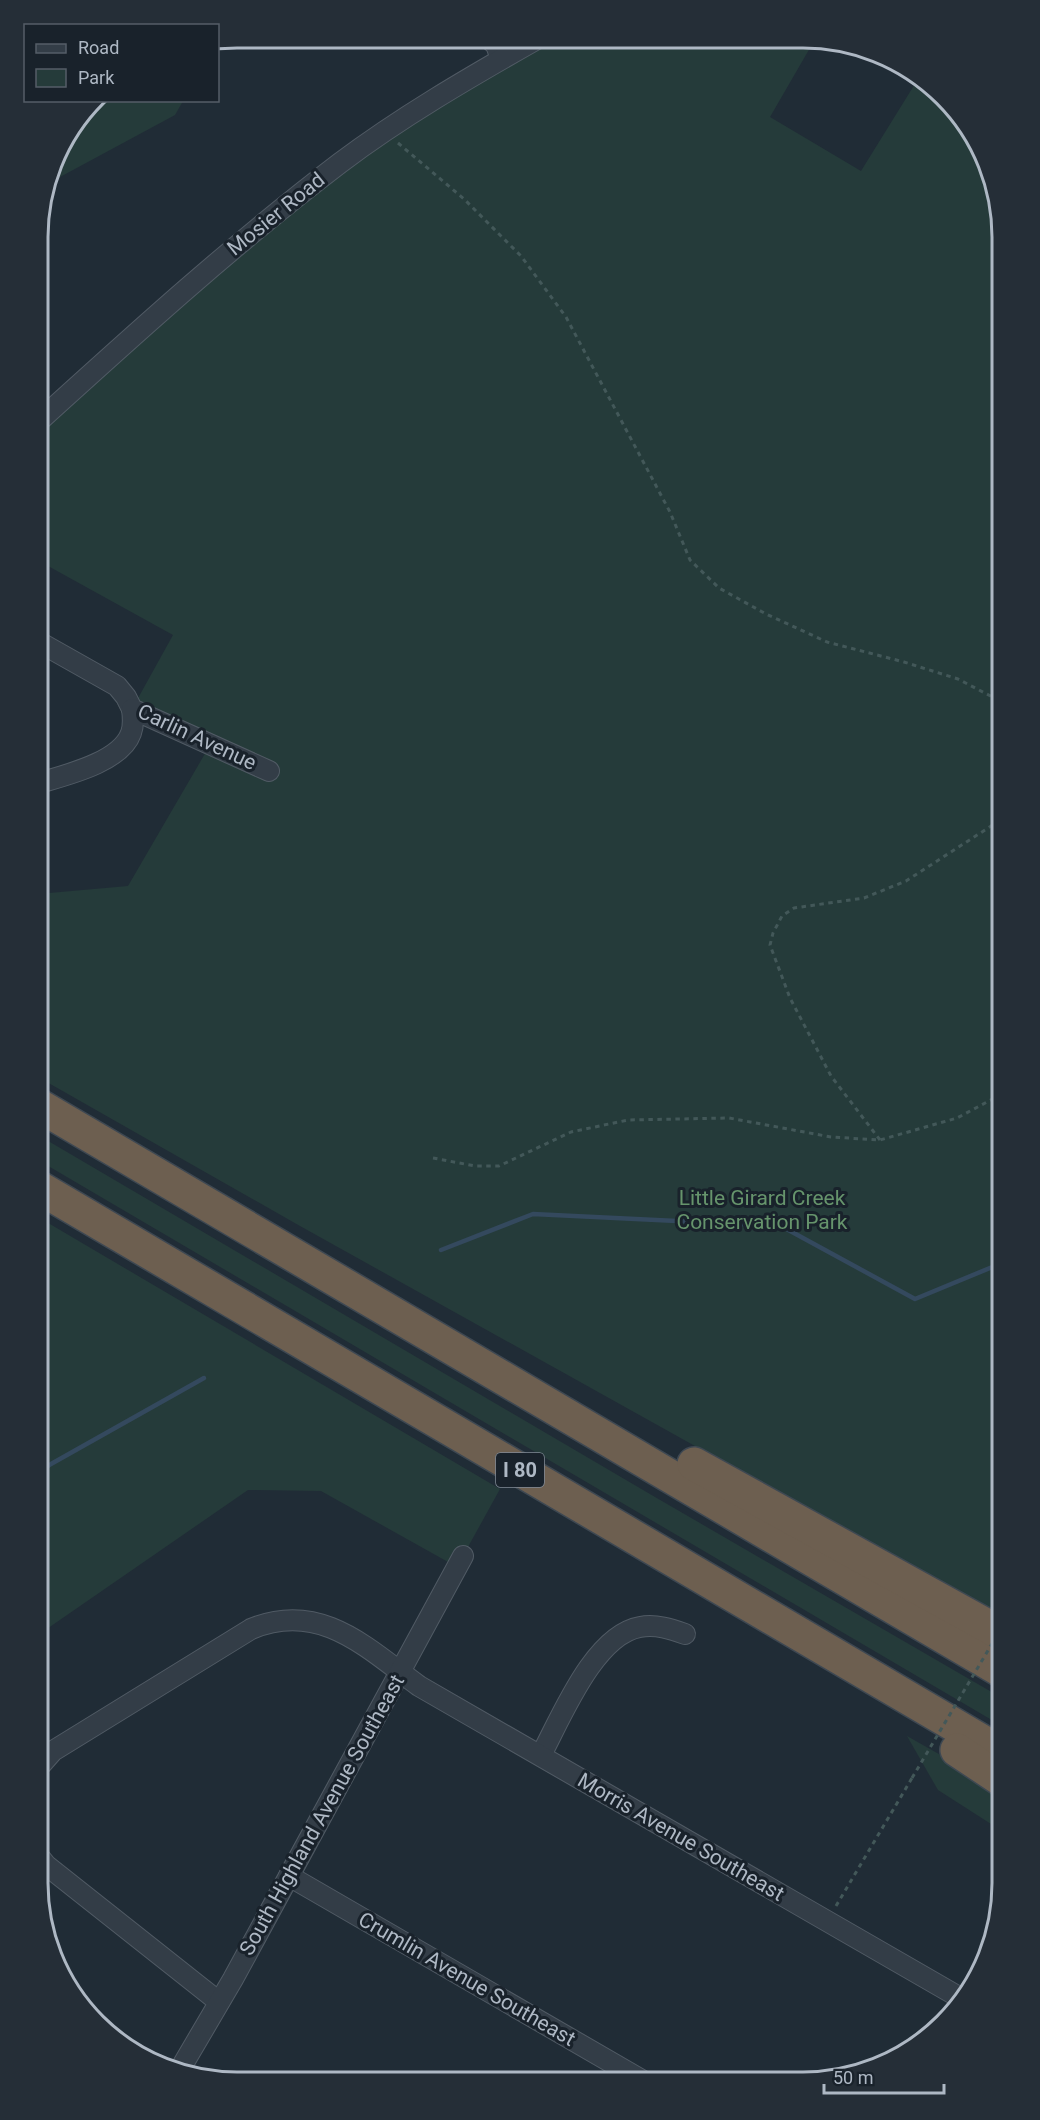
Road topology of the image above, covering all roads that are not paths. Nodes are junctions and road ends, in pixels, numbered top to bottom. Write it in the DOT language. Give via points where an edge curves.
graph roads {
  1 [pos="497,48"];
  2 [pos="521,48"];
  3 [pos="501,59"];
  4 [pos="48,413"];
  5 [pos="48,647"];
  6 [pos="132,710"];
  7 [pos="268,771"];
  8 [pos="48,780"];
  9 [pos="48,1111"];
  10 [pos="48,1193"];
  11 [pos="523,1389"];
  12 [pos="463,1556"];
  13 [pos="708,1580"];
  14 [pos="992,1628"];
  15 [pos="685,1634"];
  16 [pos="992,1665"];
  17 [pos="400,1672"];
  18 [pos="992,1747"];
  19 [pos="541,1755"];
  20 [pos="48,1757"];
  21 [pos="992,1773"];
  22 [pos="48,1866"];
  23 [pos="289,1876"];
  24 [pos="955,1995"];
  25 [pos="219,2002"];
  26 [pos="183,2064"];
  27 [pos="628,2072"];
  1 -- 3 [label="street"];
  2 -- 3 [label="street, Mosier Road"];
  3 -- 4 [label="street, Mosier Road" via="340,163 232,250"];
  5 -- 6 [label="street, Carlin Avenue" via="117,686"];
  6 -- 7 [label="street, Carlin Avenue"];
  6 -- 8 [label="street" via="131,733 116,752"];
  9 -- 11 [label="highway"];
  10 -- 13 [label="highway, I 80"];
  11 -- 14 [label="highway" via="596,1410"];
  11 -- 16 [label="highway"];
  12 -- 17 [label="street, South Highland Avenue Southeast"];
  13 -- 18 [label="highway, I 80"];
  13 -- 21 [label="highway" via="777,1640"];
  15 -- 19 [label="street" via="642,1626 615,1639 587,1670"];
  17 -- 19 [label="street, Morris Avenue Southeast"];
  17 -- 20 [label="street, Morris Avenue Southeast" via="348,1635 321,1623 286,1620 264,1624"];
  17 -- 23 [label="street, South Highland Avenue Southeast"];
  19 -- 24 [label="street, Morris Avenue Southeast"];
  22 -- 25 [label="street"];
  23 -- 25 [label="street, South Highland Avenue Southeast"];
  23 -- 27 [label="street, Crumlin Avenue Southeast"];
  25 -- 26 [label="street, South Highland Avenue Southeast"];
}
